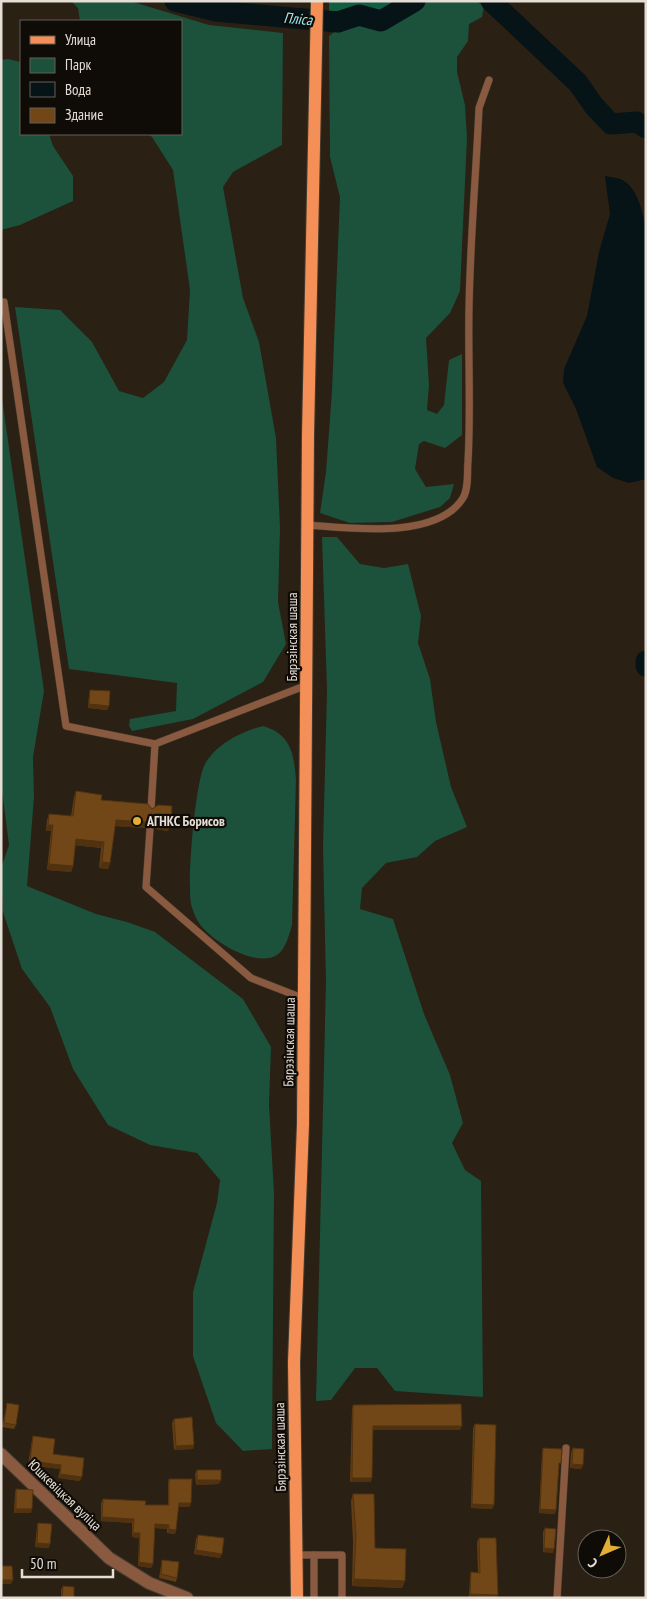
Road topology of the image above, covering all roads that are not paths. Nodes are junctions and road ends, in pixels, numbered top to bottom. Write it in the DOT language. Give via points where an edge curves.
graph roads {
  1 [pos="317,1"];
  2 [pos="489,80"];
  3 [pos="4,302"];
  4 [pos="308,524"];
  5 [pos="307,685"];
  6 [pos="155,744"];
  7 [pos="151,810"];
  8 [pos="150,829"];
  9 [pos="305,1000"];
  10 [pos="566,1448"];
  11 [pos="1,1454"];
  12 [pos="296,1555"];
  13 [pos="314,1555"];
  14 [pos="187,1598"];
  15 [pos="298,1598"];
  16 [pos="314,1598"];
  17 [pos="342,1598"];
  18 [pos="557,1598"];
  1 -- 4 [label="main road, Бярэзінская шаша"];
  2 -- 4 [label="lane" via="479,108 469,308 470,436 463,498 447,514 403,527 360,529"];
  3 -- 6 [label="lane" via="66,726"];
  4 -- 5 [label="main road, Бярэзінская шаша"];
  5 -- 6 [label="lane"];
  5 -- 9 [label="main road, Бярэзінская шаша"];
  6 -- 7 [label="lane"];
  8 -- 9 [label="lane" via="146,886 252,978"];
  9 -- 12 [label="main road, Бярэзінская шаша" via="294,1362"];
  10 -- 18 [label="lane"];
  11 -- 14 [label="street, Юшкевіцкая вуліца" via="109,1558 149,1583"];
  12 -- 13 [label="lane"];
  12 -- 15 [label="main road, Бярэзінская шаша"];
  13 -- 16 [label="lane"];
  13 -- 17 [label="lane" via="342,1555"];
}
